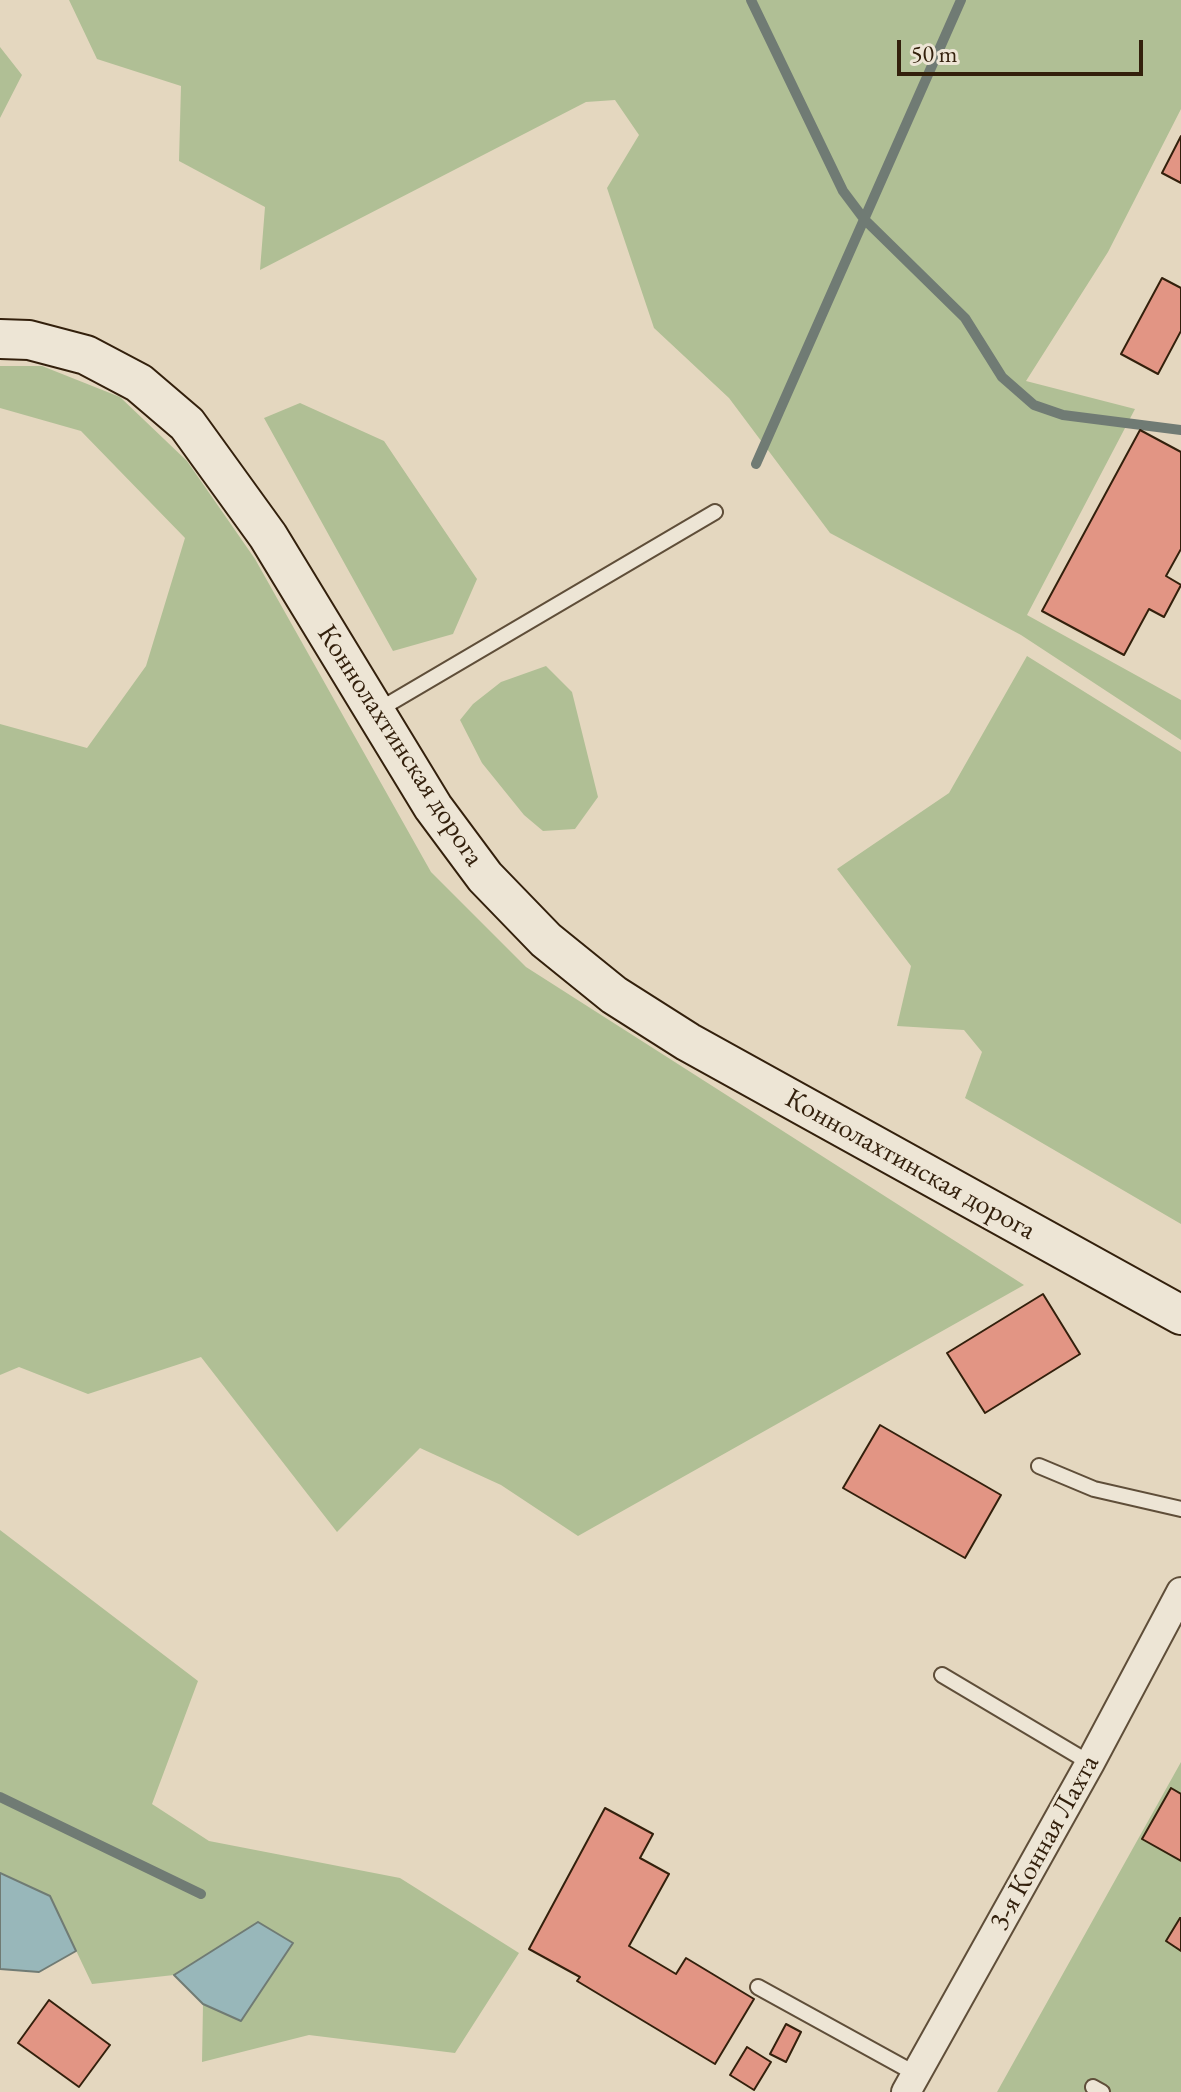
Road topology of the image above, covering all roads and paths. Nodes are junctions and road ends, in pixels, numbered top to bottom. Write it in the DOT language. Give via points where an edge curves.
graph roads {
  1 [pos="0,339"];
  2 [pos="715,512"];
  3 [pos="375,713"];
  4 [pos="1181,1315"];
  5 [pos="1039,1466"];
  6 [pos="1181,1509"];
  7 [pos="1181,1592"];
  8 [pos="942,1675"];
  9 [pos="1090,1763"];
  10 [pos="758,1987"];
  11 [pos="911,2083"];
  1 -- 3 [label="main road, Коннолахтинская дорога" via="29,340 86,355 139,383 187,424 268,536"];
  2 -- 3 [label="lane"];
  3 -- 4 [label="main road, Коннолахтинская дорога" via="433,807 485,877 546,940 614,995 688,1042"];
  5 -- 6 [label="lane" via="1094,1489"];
  7 -- 9 [label="street, 3-я Конная Лахта"];
  8 -- 9 [label="lane"];
  9 -- 11 [label="street, 3-я Конная Лахта"];
  10 -- 11 [label="lane"];
}
